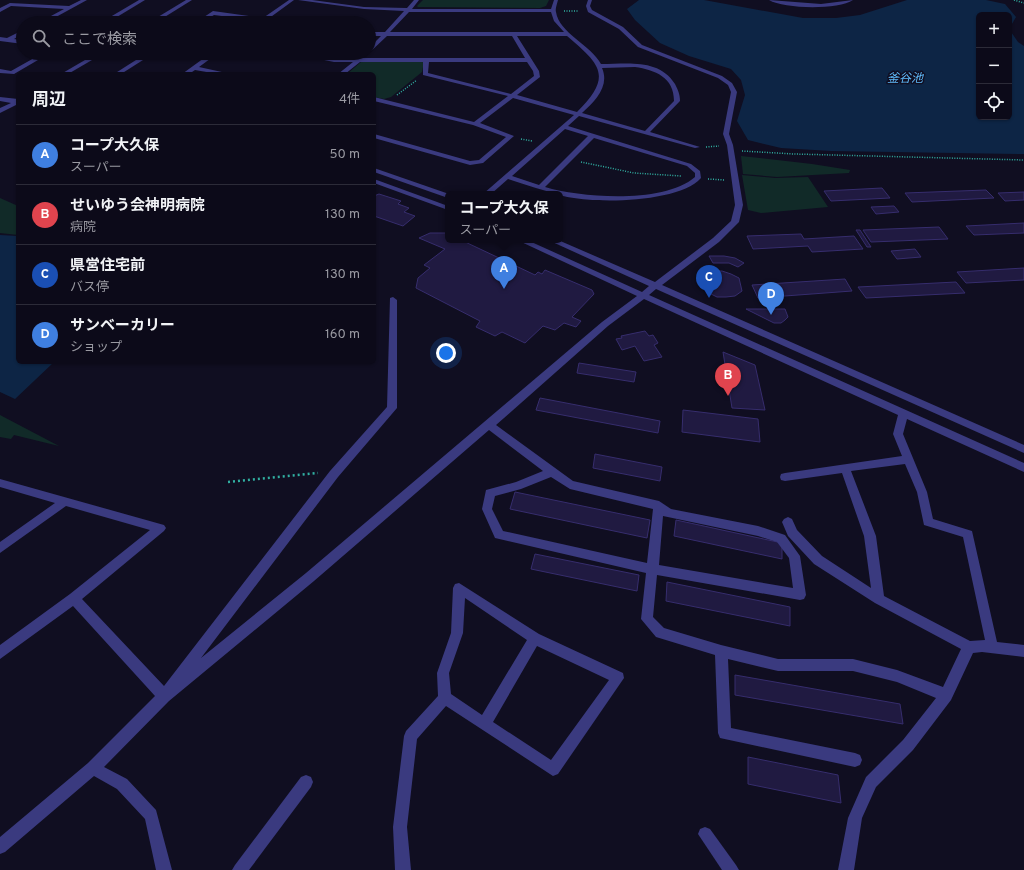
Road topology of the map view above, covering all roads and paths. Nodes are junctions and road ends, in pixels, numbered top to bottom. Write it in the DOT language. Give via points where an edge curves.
graph roads {
  1 [pos="85,0"];
  2 [pos="143,0"];
  3 [pos="190,0"];
  4 [pos="292,0"];
  5 [pos="300,0"];
  6 [pos="417,0"];
  7 [pos="556,0"];
  8 [pos="590,0"];
  9 [pos="771,0"];
  10 [pos="851,0"];
  11 [pos="1014,0"];
  12 [pos="1024,3"];
  13 [pos="70,8"];
  14 [pos="0,10"];
  15 [pos="407,10"];
  16 [pos="553,11"];
  17 [pos="590,11"];
  18 [pos="55,16"];
  19 [pos="115,16"];
  20 [pos="163,16"];
  21 [pos="208,16"];
  22 [pos="231,16"];
  23 [pos="268,16"];
  24 [pos="376,34"];
  25 [pos="386,34"];
  26 [pos="514,34"];
  27 [pos="568,34"];
  28 [pos="16,36"];
  29 [pos="0,39"];
  30 [pos="8,40"];
  31 [pos="16,41"];
  32 [pos="376,44"];
  33 [pos="376,59"];
  34 [pos="35,60"];
  35 [pos="87,60"];
  36 [pos="140,60"];
  37 [pos="206,60"];
  38 [pos="358,60"];
  39 [pos="426,60"];
  40 [pos="528,60"];
  41 [pos="600,66"];
  42 [pos="194,68"];
  43 [pos="0,71"];
  44 [pos="67,72"];
  45 [pos="120,72"];
  46 [pos="188,72"];
  47 [pos="217,72"];
  48 [pos="343,72"];
  49 [pos="425,74"];
  50 [pos="514,96"];
  51 [pos="0,99"];
  52 [pos="376,100"];
  53 [pos="16,102"];
  54 [pos="16,102"];
  55 [pos="386,102"];
  56 [pos="2,109"];
  57 [pos="16,110"];
  58 [pos="578,114"];
  59 [pos="475,124"];
  60 [pos="564,127"];
  61 [pos="646,132"];
  62 [pos="511,136"];
  63 [pos="592,136"];
  64 [pos="376,137"];
  65 [pos="544,145"];
  66 [pos="698,147"];
  67 [pos="731,148"];
  68 [pos="570,160"];
  69 [pos="1024,160"];
  70 [pos="376,171"];
  71 [pos="634,173"];
  72 [pos="508,177"];
  73 [pos="376,182"];
  74 [pos="541,187"];
  75 [pos="491,191"];
  76 [pos="556,191"];
  77 [pos="563,193"];
  78 [pos="445,195"];
  79 [pos="445,207"];
  80 [pos="527,243"];
  81 [pos="559,243"];
  82 [pos="654,286"];
  83 [pos="641,296"];
  84 [pos="393,300"];
  85 [pos="904,412"];
  86 [pos="489,425"];
  87 [pos="1024,449"];
  88 [pos="908,459"];
  89 [pos="845,468"];
  90 [pos="1024,468"];
  91 [pos="552,472"];
  92 [pos="334,474"];
  93 [pos="785,477"];
  94 [pos="228,482"];
  95 [pos="0,483"];
  96 [pos="65,501"];
  97 [pos="659,506"];
  98 [pos="788,522"];
  99 [pos="0,548"];
  100 [pos="652,569"];
  101 [pos="74,598"];
  102 [pos="879,599"];
  103 [pos="535,638"];
  104 [pos="992,646"];
  105 [pos="969,648"];
  106 [pos="721,651"];
  107 [pos="1024,651"];
  108 [pos="0,653"];
  109 [pos="946,695"];
  110 [pos="164,696"];
  111 [pos="444,698"];
  112 [pos="484,724"];
  113 [pos="855,760"];
  114 [pos="93,768"];
  115 [pos="306,782"];
  116 [pos="705,834"];
  117 [pos="0,847"];
  118 [pos="164,870"];
  119 [pos="240,870"];
  120 [pos="403,870"];
  121 [pos="731,870"];
  122 [pos="846,870"];
  1 -- 13 [label="street"];
  2 -- 19 [label="street"];
  3 -- 20 [label="street"];
  4 -- 23 [label="street"];
  5 -- 15 [label="street"];
  6 -- 15 [label="street"];
  7 -- 16 [label="street"];
  8 -- 17 [label="street"];
  9 -- 10 [label="street" via="816,6 830,6"];
  11 -- 12 [label="path"];
  13 -- 14 [label="street" via="10,4"];
  13 -- 18 [label="street"];
  15 -- 16 [label="street"];
  15 -- 25 [label="street"];
  16 -- 17 [label="path"];
  16 -- 27 [label="street"];
  17 -- 67 [label="street" via="621,28 640,46 720,77 730,84 734,92 726,134"];
  21 -- 22 [label="street" via="213,13"];
  24 -- 25 [label="street"];
  25 -- 26 [label="street"];
  25 -- 32 [label="street"];
  26 -- 27 [label="street"];
  26 -- 40 [label="street"];
  27 -- 41 [label="street" via="594,56"];
  28 -- 30 [label="street"];
  29 -- 30 [label="street"];
  30 -- 31 [label="street"];
  33 -- 39 [label="street"];
  34 -- 43 [label="street" via="12,73"];
  35 -- 44 [label="street"];
  36 -- 45 [label="street"];
  37 -- 42 [label="street"];
  38 -- 48 [label="street"];
  39 -- 40 [label="street"];
  39 -- 49 [label="street"];
  40 -- 50 [label="street" via="537,77"];
  41 -- 58 [label="street" via="600,87 590,103"];
  41 -- 61 [label="street" via="635,65 653,68 667,76 678,93 677,101"];
  42 -- 46 [label="street"];
  42 -- 47 [label="street"];
  49 -- 50 [label="street"];
  49 -- 55 [label="path"];
  50 -- 58 [label="street"];
  50 -- 59 [label="street"];
  51 -- 53 [label="street"];
  52 -- 55 [label="street"];
  54 -- 56 [label="street"];
  55 -- 59 [label="street"];
  56 -- 57 [label="street"];
  58 -- 60 [label="street"];
  58 -- 61 [label="street"];
  59 -- 62 [label="street"];
  60 -- 63 [label="street"];
  60 -- 65 [label="street"];
  61 -- 66 [label="street"];
  62 -- 64 [label="street" via="481,162 470,163"];
  62 -- 65 [label="path"];
  63 -- 68 [label="street"];
  63 -- 77 [label="street" via="689,164 698,172 698,178 690,185 671,191 644,195 592,198"];
  65 -- 72 [label="street"];
  66 -- 67 [label="path"];
  67 -- 69 [label="path" via="794,154"];
  67 -- 82 [label="street" via="739,205 735,222 716,240"];
  68 -- 71 [label="path"];
  68 -- 74 [label="street"];
  70 -- 78 [label="street"];
  72 -- 74 [label="street"];
  72 -- 75 [label="street"];
  73 -- 79 [label="street"];
  74 -- 76 [label="street"];
  80 -- 83 [label="street"];
  81 -- 82 [label="street"];
  82 -- 83 [label="street"];
  82 -- 87 [label="street"];
  83 -- 85 [label="street"];
  83 -- 86 [label="street"];
  84 -- 92 [label="street" via="392,408"];
  85 -- 88 [label="street" via="898,434"];
  85 -- 90 [label="street"];
  86 -- 91 [label="street"];
  86 -- 110 [label="street" via="310,578"];
  88 -- 89 [label="street"];
  88 -- 104 [label="street" via="922,492 928,522 968,534"];
  89 -- 93 [label="street"];
  89 -- 102 [label="street" via="870,536"];
  91 -- 97 [label="street" via="570,485"];
  91 -- 100 [label="street" via="490,494 488,509 499,535"];
  92 -- 94 [label="path" via="312,473"];
  92 -- 110 [label="street"];
  95 -- 96 [label="street"];
  96 -- 99 [label="street"];
  96 -- 101 [label="street" via="160,528"];
  97 -- 100 [label="street"];
  97 -- 100 [label="street" via="668,513 781,538 794,556 800,596"];
  98 -- 102 [label="street" via="792,533 818,560"];
  100 -- 106 [label="street" via="646,618 660,633"];
  101 -- 108 [label="street"];
  101 -- 110 [label="street"];
  102 -- 105 [label="street" via="953,637"];
  103 -- 111 [label="street" via="459,588 457,633 443,673"];
  103 -- 112 [label="street"];
  103 -- 112 [label="street" via="618,678 554,769"];
  104 -- 105 [label="street"];
  104 -- 107 [label="street"];
  105 -- 109 [label="street"];
  106 -- 109 [label="street" via="778,665 854,665 897,676"];
  106 -- 113 [label="street" via="725,733"];
  109 -- 122 [label="street" via="908,745 871,782 855,818"];
  110 -- 114 [label="street"];
  111 -- 112 [label="street"];
  111 -- 120 [label="street" via="411,736 400,827"];
  114 -- 117 [label="street"];
  114 -- 118 [label="street" via="122,784 151,815"];
  115 -- 119 [label="street"];
  116 -- 121 [label="street"];
}
